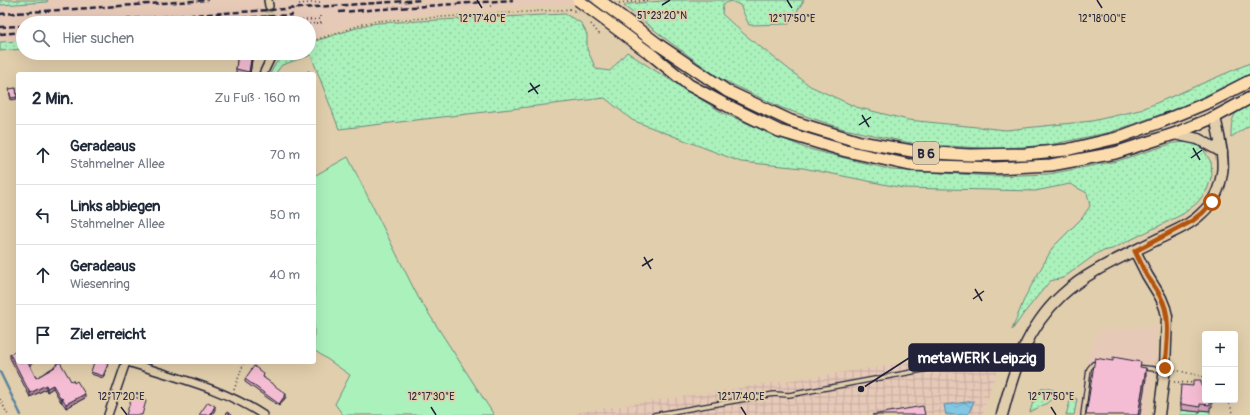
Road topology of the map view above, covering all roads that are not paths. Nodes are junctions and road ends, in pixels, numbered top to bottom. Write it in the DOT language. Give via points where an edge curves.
graph roads {
  1 [pos="599,0"];
  2 [pos="577,4"];
  3 [pos="270,60"];
  4 [pos="264,72"];
  5 [pos="1250,81"];
  6 [pos="1250,98"];
  7 [pos="1209,102"];
  8 [pos="1215,117"];
  9 [pos="1174,134"];
  10 [pos="1222,152"];
  11 [pos="1135,251"];
  12 [pos="1103,363"];
  13 [pos="126,364"];
  14 [pos="133,364"];
  15 [pos="1132,366"];
  16 [pos="1016,368"];
  17 [pos="1165,369"];
  18 [pos="108,415"];
  19 [pos="263,415"];
  20 [pos="654,415"];
  21 [pos="1002,415"];
  22 [pos="1083,415"];
  23 [pos="1159,415"];
  1 -- 7 [label="main road, B 6, bridge" via="727,91 791,121 860,142 918,152 970,155 1066,150 1117,138"];
  2 -- 9 [label="main road, B 6, bridge" via="652,55 689,85 779,131 846,151 910,165 994,168 1051,165 1115,153"];
  3 -- 4 [label="street"];
  5 -- 7 [label="main road, B 6"];
  6 -- 8 [label="main road, B 6"];
  7 -- 8 [label="main road"];
  8 -- 9 [label="main road, B 6"];
  8 -- 10 [label="street"];
  9 -- 10 [label="street" via="1198,139"];
  10 -- 11 [label="street" via="1223,172 1212,202 1192,221"];
  11 -- 16 [label="street" via="1082,279 1062,295 1034,328"];
  11 -- 17 [label="street" via="1165,308"];
  12 -- 22 [label="lane" via="1097,362 1089,369"];
  13 -- 18 [label="street"];
  14 -- 19 [label="street" via="231,397"];
  15 -- 17 [label="lane"];
  16 -- 20 [label="lane" via="979,360 789,395 774,394"];
  16 -- 21 [label="street"];
  17 -- 23 [label="street"];
}
